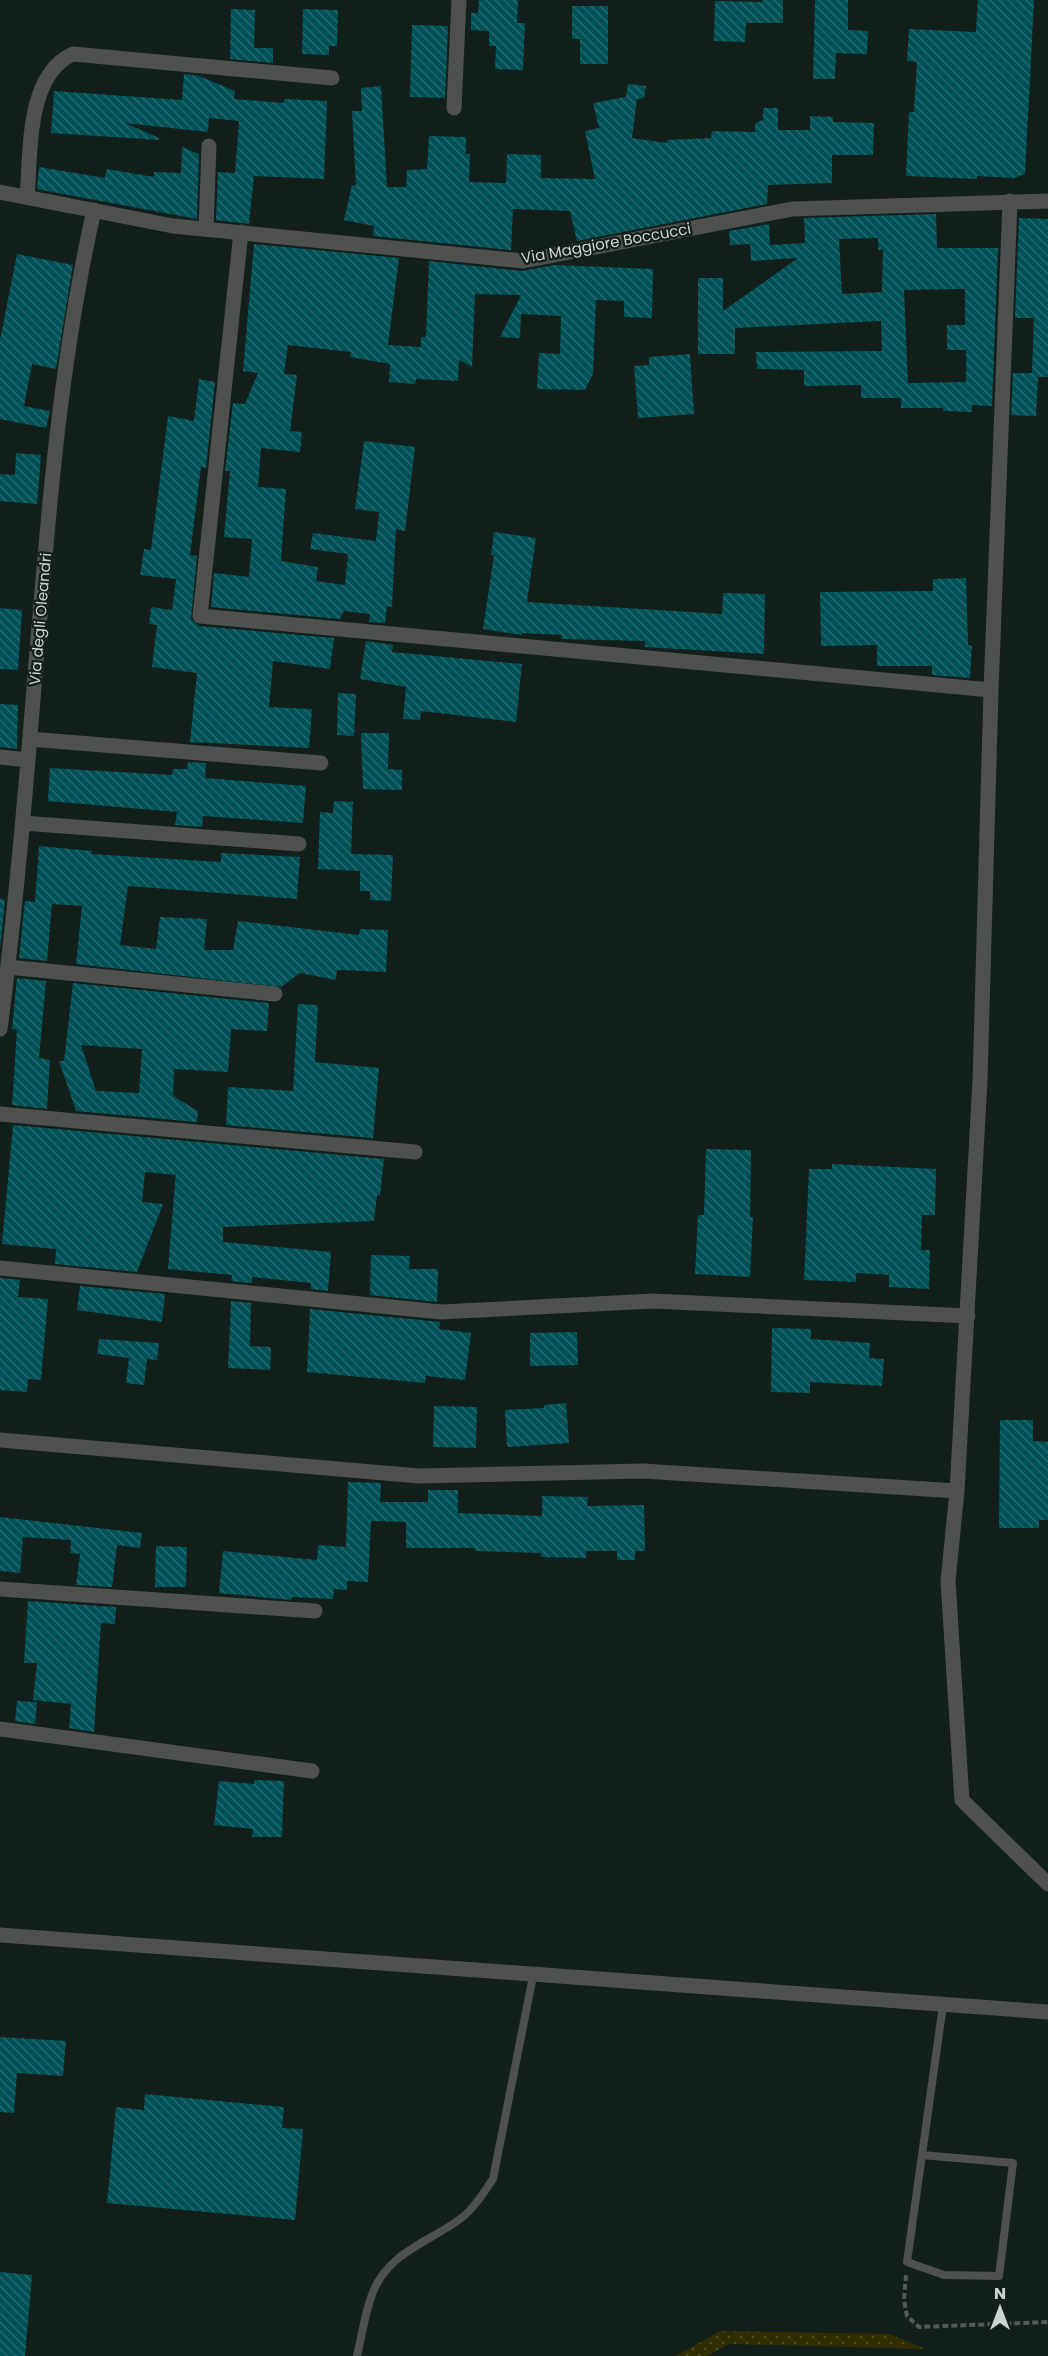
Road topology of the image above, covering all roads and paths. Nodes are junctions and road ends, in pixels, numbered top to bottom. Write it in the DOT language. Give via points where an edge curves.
graph roads {
  1 [pos="459,0"];
  2 [pos="332,78"];
  3 [pos="454,108"];
  4 [pos="209,146"];
  5 [pos="0,192"];
  6 [pos="27,196"];
  7 [pos="1010,201"];
  8 [pos="1048,201"];
  9 [pos="94,210"];
  10 [pos="206,229"];
  11 [pos="241,232"];
  12 [pos="991,690"];
  13 [pos="30,740"];
  14 [pos="0,757"];
  15 [pos="27,760"];
  16 [pos="321,763"];
  17 [pos="23,823"];
  18 [pos="299,844"];
  19 [pos="6,937"];
  20 [pos="8,967"];
  21 [pos="275,994"];
  22 [pos="0,1029"];
  23 [pos="0,1114"];
  24 [pos="415,1152"];
  25 [pos="0,1268"];
  26 [pos="968,1316"];
  27 [pos="0,1440"];
  28 [pos="957,1491"];
  29 [pos="0,1589"];
  30 [pos="315,1611"];
  31 [pos="0,1729"];
  32 [pos="312,1771"];
  33 [pos="1048,1884"];
  34 [pos="0,1935"];
  35 [pos="533,1976"];
  36 [pos="943,2005"];
  37 [pos="1048,2012"];
  38 [pos="922,2155"];
  39 [pos="907,2262"];
  40 [pos="1048,2322"];
  41 [pos="357,2356"];
  1 -- 3 [label="street"];
  2 -- 6 [label="street" via="73,54 59,60 36,97"];
  4 -- 10 [label="street"];
  5 -- 6 [label="street, Via Maggiore Boccucci"];
  6 -- 9 [label="street, Via Maggiore Boccucci"];
  7 -- 8 [label="street, Via Maggiore Boccucci"];
  7 -- 11 [label="street, Via Maggiore Boccucci" via="792,209 523,261"];
  7 -- 12 [label="street"];
  9 -- 10 [label="street, Via Maggiore Boccucci"];
  9 -- 13 [label="street, Via degli Oleandri" via="51,476"];
  10 -- 11 [label="street, Via Maggiore Boccucci"];
  11 -- 12 [label="street" via="200,616"];
  12 -- 26 [label="street" via="980,1081"];
  13 -- 15 [label="street, Via degli Oleandri"];
  13 -- 16 [label="street"];
  14 -- 15 [label="street"];
  15 -- 17 [label="street, Via degli Oleandri"];
  17 -- 18 [label="street"];
  17 -- 19 [label="street, Via degli Oleandri"];
  19 -- 20 [label="street, Via degli Oleandri"];
  20 -- 21 [label="street"];
  20 -- 22 [label="street, Via degli Oleandri"];
  23 -- 24 [label="street"];
  25 -- 26 [label="street" via="441,1312 653,1301"];
  26 -- 28 [label="street"];
  27 -- 28 [label="street" via="419,1476 643,1471"];
  28 -- 33 [label="street" via="948,1581 962,1800"];
  29 -- 30 [label="street"];
  31 -- 32 [label="street"];
  34 -- 35 [label="street"];
  35 -- 36 [label="street"];
  35 -- 41 [label="lane" via="493,2179 463,2217 407,2251 389,2267 373,2292"];
  36 -- 37 [label="street"];
  36 -- 38 [label="lane"];
  38 -- 39 [label="lane"];
  38 -- 39 [label="lane" via="1013,2163 999,2276 944,2275"];
  39 -- 40 [label="path" via="904,2300 907,2316 919,2327"];
}
